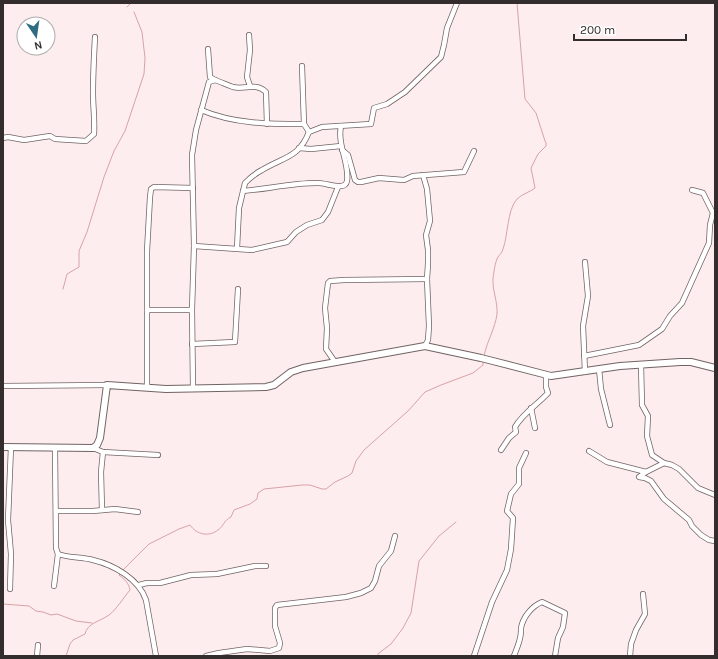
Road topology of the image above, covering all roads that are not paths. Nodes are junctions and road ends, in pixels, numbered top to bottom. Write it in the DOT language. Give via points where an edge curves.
graph roads {
  1 [pos="457,3"];
  2 [pos="250,34"];
  3 [pos="95,37"];
  4 [pos="208,49"];
  5 [pos="302,66"];
  6 [pos="212,80"];
  7 [pos="250,86"];
  8 [pos="201,110"];
  9 [pos="267,124"];
  10 [pos="304,124"];
  11 [pos="341,126"];
  12 [pos="310,132"];
  13 [pos="3,138"];
  14 [pos="299,148"];
  15 [pos="341,148"];
  16 [pos="474,151"];
  17 [pos="423,175"];
  18 [pos="338,187"];
  19 [pos="193,188"];
  20 [pos="692,190"];
  21 [pos="243,191"];
  22 [pos="194,246"];
  23 [pos="237,248"];
  24 [pos="585,262"];
  25 [pos="427,278"];
  26 [pos="238,289"];
  27 [pos="147,310"];
  28 [pos="192,310"];
  29 [pos="192,344"];
  30 [pos="425,346"];
  31 [pos="584,356"];
  32 [pos="335,362"];
  33 [pos="641,365"];
  34 [pos="715,368"];
  35 [pos="599,369"];
  36 [pos="585,372"];
  37 [pos="546,375"];
  38 [pos="107,385"];
  39 [pos="3,386"];
  40 [pos="147,388"];
  41 [pos="194,388"];
  42 [pos="532,408"];
  43 [pos="610,425"];
  44 [pos="535,428"];
  45 [pos="3,447"];
  46 [pos="11,447"];
  47 [pos="55,448"];
  48 [pos="93,448"];
  49 [pos="501,450"];
  50 [pos="590,451"];
  51 [pos="103,452"];
  52 [pos="526,453"];
  53 [pos="158,454"];
  54 [pos="664,463"];
  55 [pos="646,472"];
  56 [pos="715,496"];
  57 [pos="102,510"];
  58 [pos="56,511"];
  59 [pos="138,512"];
  60 [pos="395,536"];
  61 [pos="715,541"];
  62 [pos="58,554"];
  63 [pos="266,566"];
  64 [pos="139,585"];
  65 [pos="54,586"];
  66 [pos="10,589"];
  67 [pos="643,594"];
  68 [pos="38,645"];
  69 [pos="37,656"];
  70 [pos="156,656"];
  71 [pos="206,656"];
  72 [pos="474,656"];
  73 [pos="514,656"];
  74 [pos="555,656"];
  75 [pos="630,656"];
  1 -- 11 [label="street" via="447,28 441,57 435,64 405,92 387,104 374,108 371,124"];
  2 -- 7 [label="street" via="247,78"];
  3 -- 13 [label="street" via="94,134 86,140 55,139 50,136 24,140"];
  4 -- 6 [label="street"];
  5 -- 10 [label="street"];
  6 -- 7 [label="street" via="233,87"];
  6 -- 8 [label="street"];
  7 -- 9 [label="street" via="262,88 266,92"];
  8 -- 9 [label="street" via="228,120"];
  8 -- 19 [label="street" via="192,155"];
  9 -- 10 [label="street"];
  10 -- 12 [label="street"];
  11 -- 12 [label="street" via="322,127"];
  11 -- 15 [label="street"];
  12 -- 14 [label="street"];
  14 -- 15 [label="street"];
  14 -- 21 [label="street" via="291,156 262,170 244,183"];
  15 -- 17 [label="street" via="348,155 355,180 358,182 379,178 404,180"];
  15 -- 18 [label="street" via="347,182"];
  16 -- 17 [label="street" via="464,172"];
  17 -- 25 [label="street" via="430,221 426,235"];
  18 -- 21 [label="street" via="319,182"];
  18 -- 23 [label="street" via="322,220 307,225 287,242 252,250"];
  19 -- 22 [label="street"];
  19 -- 27 [label="street" via="152,189"];
  20 -- 31 [label="street" via="703,193 713,213 709,243 685,298 662,330 639,345"];
  21 -- 23 [label="street" via="239,208"];
  22 -- 23 [label="street"];
  22 -- 28 [label="street"];
  24 -- 31 [label="street" via="588,296 583,326"];
  25 -- 30 [label="street" via="429,326"];
  25 -- 32 [label="street" via="330,281 325,308 328,328 326,349"];
  26 -- 29 [label="street" via="235,342"];
  27 -- 28 [label="street"];
  27 -- 40 [label="street"];
  28 -- 29 [label="street"];
  29 -- 41 [label="street"];
  30 -- 32 [label="street"];
  30 -- 37 [label="street" via="484,358"];
  31 -- 36 [label="street"];
  32 -- 41 [label="street" via="291,372 274,385"];
  33 -- 34 [label="street" via="691,362"];
  33 -- 35 [label="street"];
  33 -- 54 [label="street" via="642,405 648,416 647,436 650,449 652,455"];
  35 -- 36 [label="street"];
  35 -- 43 [label="street"];
  36 -- 37 [label="street"];
  37 -- 42 [label="street" via="548,393"];
  38 -- 39 [label="street"];
  38 -- 40 [label="street"];
  38 -- 48 [label="street" via="100,438"];
  40 -- 41 [label="street"];
  42 -- 44 [label="street"];
  42 -- 49 [label="street" via="518,422 516,432"];
  45 -- 46 [label="street"];
  46 -- 47 [label="street"];
  46 -- 66 [label="street" via="8,520 11,554"];
  47 -- 48 [label="street"];
  47 -- 58 [label="street"];
  48 -- 51 [label="street"];
  50 -- 55 [label="street" via="607,462"];
  51 -- 53 [label="street"];
  51 -- 57 [label="street"];
  52 -- 72 [label="street" via="518,468 519,484 511,494 507,511 513,518 513,530 506,570"];
  54 -- 55 [label="street"];
  54 -- 56 [label="street" via="676,467 698,488"];
  55 -- 61 [label="street" via="639,477 650,481 664,499 689,520 700,535"];
  57 -- 58 [label="street"];
  57 -- 59 [label="street" via="115,508"];
  58 -- 62 [label="street"];
  60 -- 71 [label="street" via="391,551 379,566 371,588 346,597 277,606 275,626 280,643 275,650 270,652 247,649"];
  62 -- 64 [label="street" via="93,560 115,568"];
  62 -- 65 [label="street"];
  63 -- 64 [label="street" via="217,574 191,575 160,583"];
  64 -- 70 [label="street" via="146,600"];
  67 -- 75 [label="street" via="645,614 631,644"];
  68 -- 69 [label="street"];
  73 -- 74 [label="street" via="524,620 532,608 542,602 565,613"];
}
